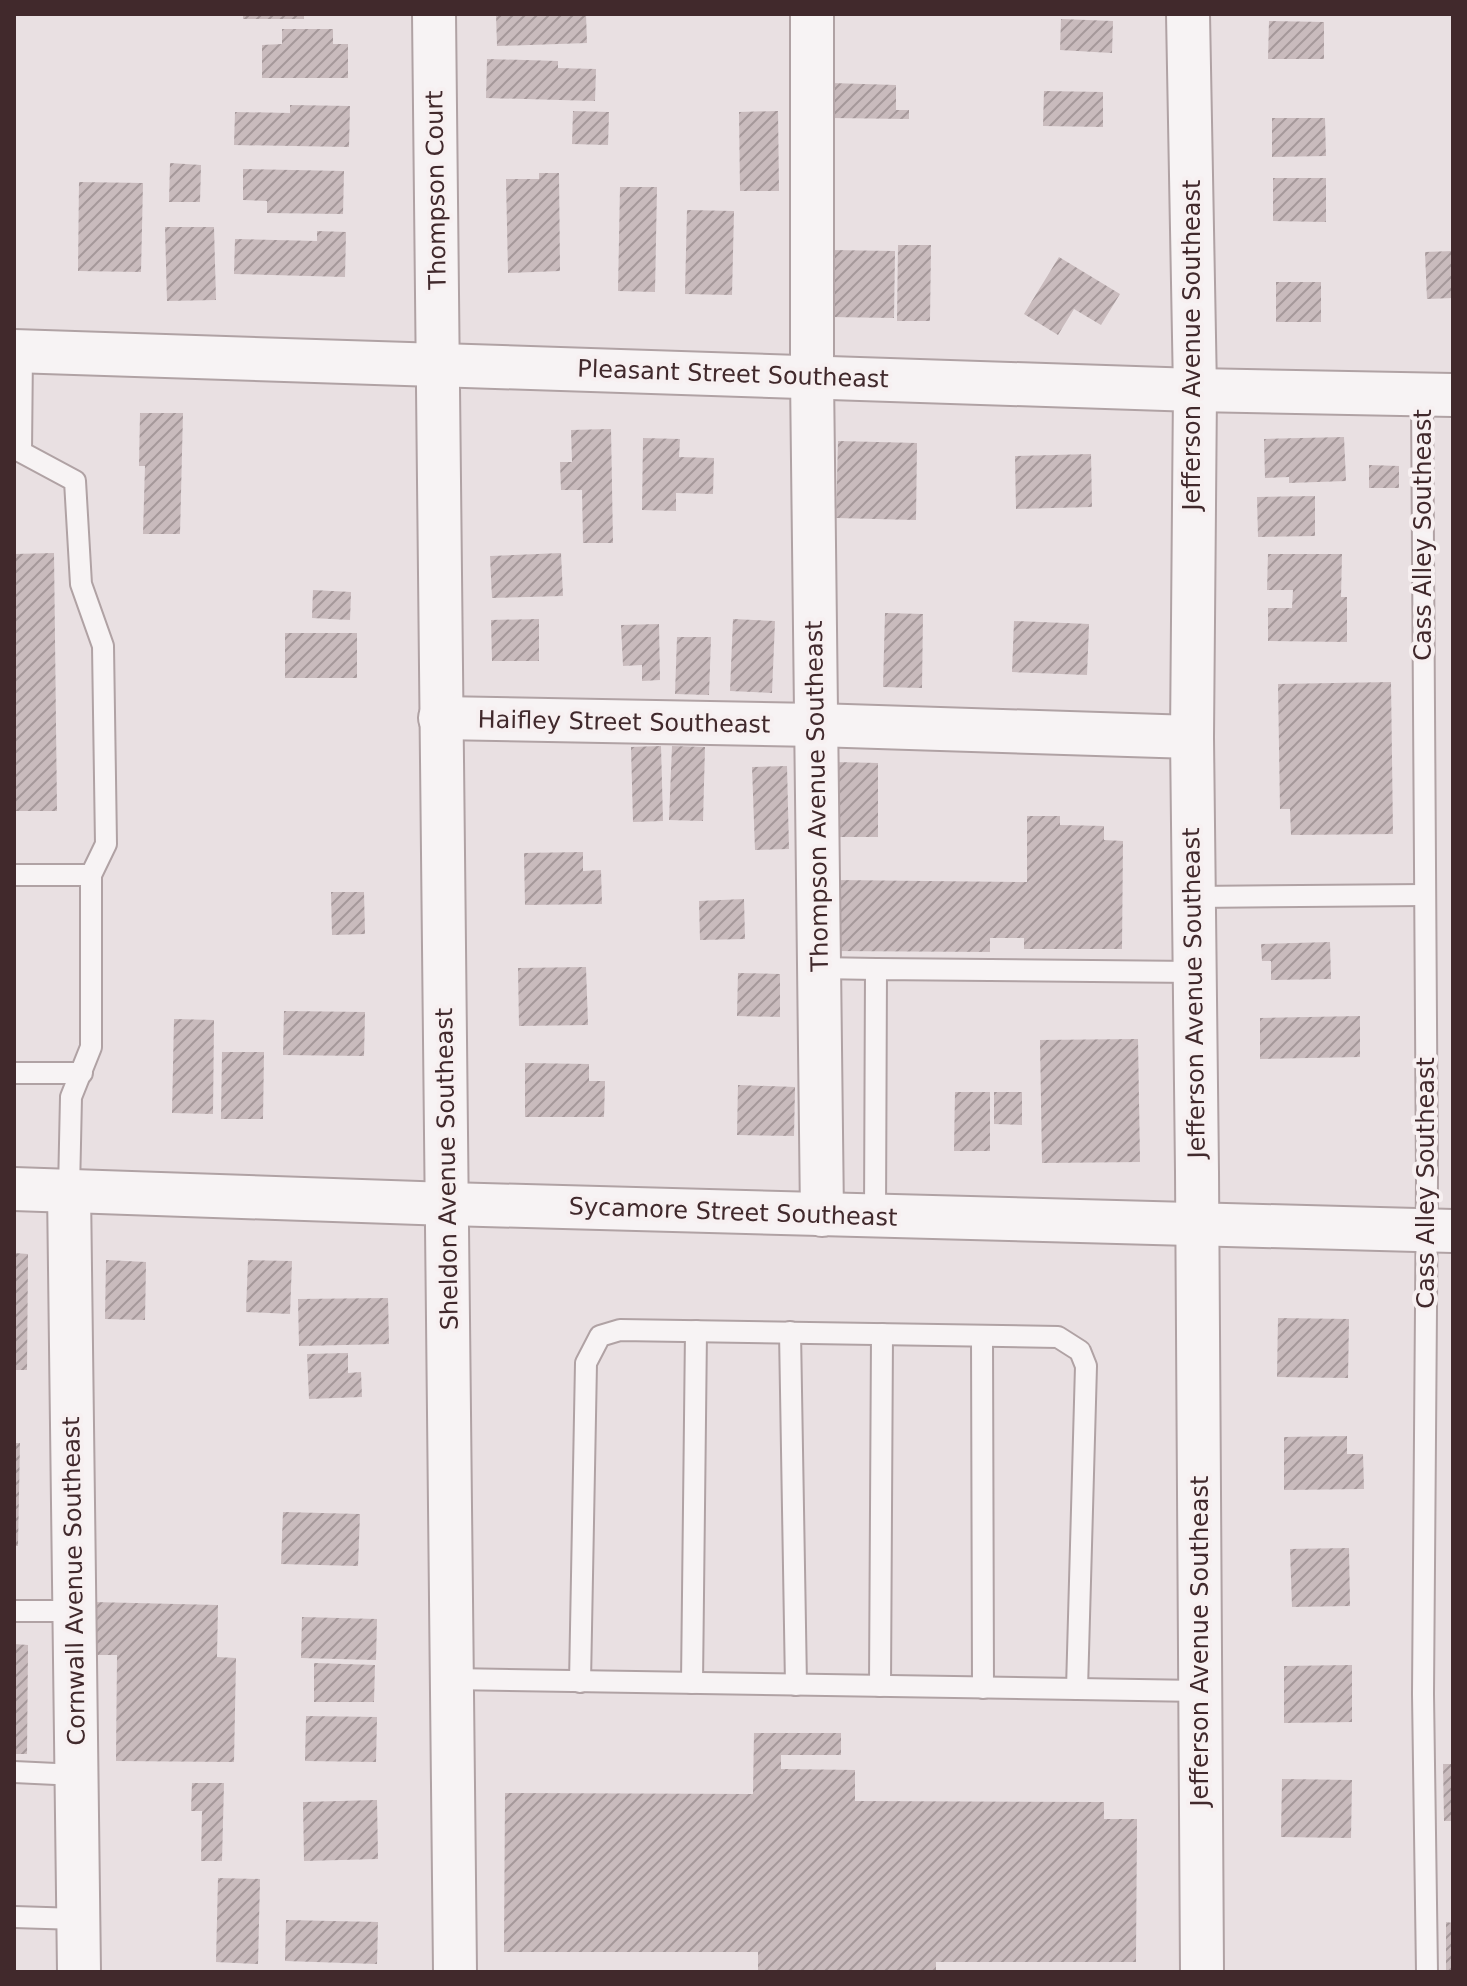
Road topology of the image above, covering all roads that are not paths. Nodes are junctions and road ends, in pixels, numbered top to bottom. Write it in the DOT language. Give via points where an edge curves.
graph roads {
  1 [pos="434,14"];
  2 [pos="812,14"];
  3 [pos="1188,14"];
  4 [pos="18,351"];
  5 [pos="438,365"];
  6 [pos="812,377"];
  7 [pos="1195,390"];
  8 [pos="1437,395"];
  9 [pos="18,453"];
  10 [pos="440,718"];
  11 [pos="816,725"];
  12 [pos="1192,737"];
  13 [pos="14,875"];
  14 [pos="91,875"];
  15 [pos="1425,895"];
  16 [pos="1193,897"];
  17 [pos="819,968"];
  18 [pos="876,969"];
  19 [pos="1194,972"];
  20 [pos="14,1073"];
  21 [pos="82,1073"];
  22 [pos="14,1189"];
  23 [pos="69,1190"];
  24 [pos="448,1204"];
  25 [pos="822,1215"];
  26 [pos="875,1216"];
  27 [pos="1197,1225"];
  28 [pos="1440,1230"];
  29 [pos="696,1331"];
  30 [pos="790,1332"];
  31 [pos="882,1334"];
  32 [pos="982,1336"];
  33 [pos="14,1611"];
  34 [pos="75,1611"];
  35 [pos="452,1679"];
  36 [pos="580,1682"];
  37 [pos="692,1683"];
  38 [pos="796,1685"];
  39 [pos="880,1686"];
  40 [pos="983,1688"];
  41 [pos="1077,1689"];
  42 [pos="1200,1691"];
  43 [pos="14,1772"];
  44 [pos="77,1775"];
  45 [pos="14,1917"];
  46 [pos="78,1919"];
  47 [pos="79,1972"];
  48 [pos="455,1972"];
  49 [pos="1202,1972"];
  50 [pos="1427,1972"];
  1 -- 5 [label="street, Thompson Court"];
  2 -- 6 [label="street, Thompson Avenue Southeast"];
  3 -- 7 [label="street, Jefferson Avenue Southeast"];
  4 -- 5 [label="street, Pleasant Street Southeast"];
  4 -- 9 [label="lane"];
  5 -- 6 [label="street, Pleasant Street Southeast"];
  5 -- 10 [label="street, Sheldon Avenue Southeast"];
  6 -- 7 [label="street, Pleasant Street Southeast"];
  6 -- 11 [label="street, Thompson Avenue Southeast"];
  7 -- 8 [label="street, Pleasant Street Southeast"];
  7 -- 12 [label="street, Jefferson Avenue Southeast"];
  8 -- 15 [label="lane, Cass Alley Southeast"];
  9 -- 14 [label="lane" via="75,481 81,584 103,646 106,844"];
  10 -- 11 [label="street, Haifley Street Southeast"];
  10 -- 24 [label="street, Sheldon Avenue Southeast"];
  11 -- 12 [label="street, Haifley Street Southeast"];
  11 -- 17 [label="street, Thompson Avenue Southeast"];
  12 -- 16 [label="street, Jefferson Avenue Southeast"];
  13 -- 14 [label="lane"];
  14 -- 21 [label="lane" via="91,1047"];
  15 -- 16 [label="lane"];
  15 -- 28 [label="lane, Cass Alley Southeast"];
  16 -- 19 [label="street, Jefferson Avenue Southeast"];
  17 -- 18 [label="lane"];
  17 -- 25 [label="street, Thompson Avenue Southeast"];
  18 -- 19 [label="lane"];
  18 -- 26 [label="lane"];
  19 -- 27 [label="street, Jefferson Avenue Southeast"];
  20 -- 21 [label="lane"];
  21 -- 23 [label="lane" via="71,1097"];
  22 -- 23 [label="street, Sycamore Street Southeast"];
  23 -- 24 [label="street, Sycamore Street Southeast"];
  23 -- 34 [label="street, Cornwall Avenue Southeast"];
  24 -- 25 [label="street, Sycamore Street Southeast"];
  24 -- 35 [label="street, Sheldon Avenue Southeast"];
  25 -- 26 [label="street, Sycamore Street Southeast"];
  26 -- 27 [label="street, Sycamore Street Southeast"];
  27 -- 28 [label="street, Sycamore Street Southeast"];
  27 -- 42 [label="street, Jefferson Avenue Southeast"];
  28 -- 50 [label="lane, Cass Alley Southeast" via="1423,1678"];
  29 -- 30 [label="lane"];
  29 -- 36 [label="lane" via="620,1330 600,1336 586,1363"];
  29 -- 37 [label="lane"];
  30 -- 31 [label="lane"];
  30 -- 38 [label="lane"];
  31 -- 32 [label="lane"];
  31 -- 39 [label="lane"];
  32 -- 40 [label="lane"];
  32 -- 41 [label="lane" via="1058,1337 1080,1351 1086,1366"];
  33 -- 34 [label="lane"];
  34 -- 44 [label="street, Cornwall Avenue Southeast"];
  35 -- 36 [label="lane"];
  35 -- 48 [label="street, Sheldon Avenue Southeast"];
  36 -- 37 [label="lane"];
  37 -- 38 [label="lane"];
  38 -- 39 [label="lane"];
  39 -- 40 [label="lane"];
  40 -- 41 [label="lane"];
  41 -- 42 [label="lane"];
  42 -- 49 [label="street, Jefferson Avenue Southeast"];
  43 -- 44 [label="lane"];
  44 -- 46 [label="street, Cornwall Avenue Southeast"];
  45 -- 46 [label="lane"];
  46 -- 47 [label="street, Cornwall Avenue Southeast"];
}
